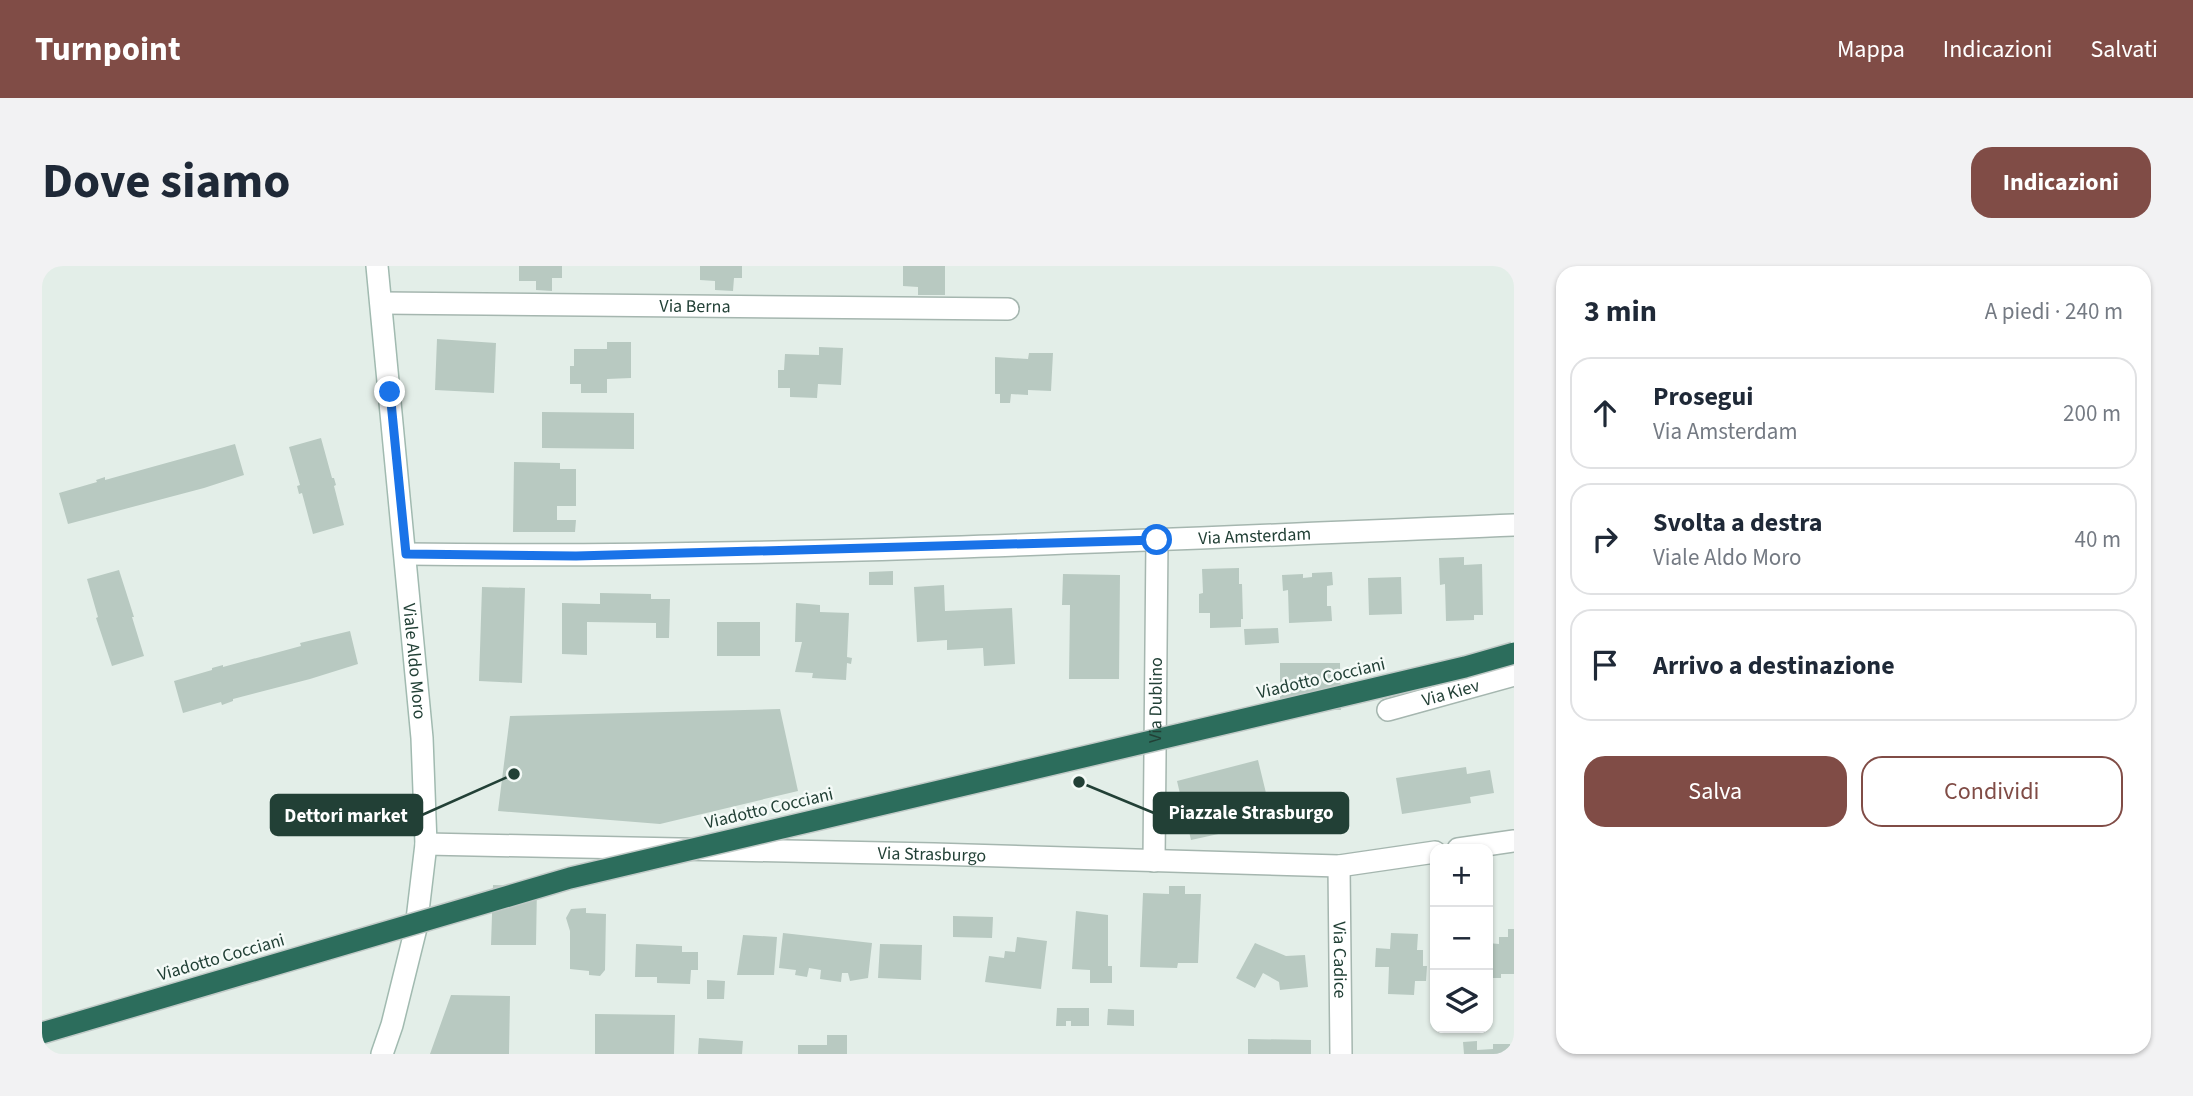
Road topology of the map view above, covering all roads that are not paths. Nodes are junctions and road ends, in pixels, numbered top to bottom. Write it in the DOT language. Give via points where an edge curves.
graph roads {
  1 [pos="377,266"];
  2 [pos="382,303"];
  3 [pos="1008,309"];
  4 [pos="1514,525"];
  5 [pos="1157,540"];
  6 [pos="406,554"];
  7 [pos="1514,653"];
  8 [pos="1514,674"];
  9 [pos="1388,710"];
  10 [pos="1514,841"];
  11 [pos="426,844"];
  12 [pos="1493,844"];
  13 [pos="1430,853"];
  14 [pos="1154,861"];
  15 [pos="1339,866"];
  16 [pos="42,1033"];
  17 [pos="382,1054"];
  18 [pos="1340,1054"];
  1 -- 2 [label="street, Viale Aldo Moro"];
  2 -- 3 [label="street, Via Berna"];
  2 -- 6 [label="street, Viale Aldo Moro"];
  4 -- 5 [label="street, Via Amsterdam"];
  5 -- 6 [label="street, Via Amsterdam" via="576,556"];
  5 -- 14 [label="street, Via Dublino"];
  6 -- 11 [label="street, Viale Aldo Moro"];
  7 -- 16 [label="highway, Viadotto Cocciani, bridge" via="570,878"];
  8 -- 9 [label="street, Via Kiev"];
  10 -- 12 [label="street"];
  11 -- 14 [label="street, Via Strasburgo"];
  11 -- 17 [label="street, Viale Aldo Moro" via="415,928"];
  13 -- 15 [label="street, Via Strasburgo"];
  14 -- 15 [label="street, Via Strasburgo"];
  15 -- 18 [label="street, Via Cadice"];
}
